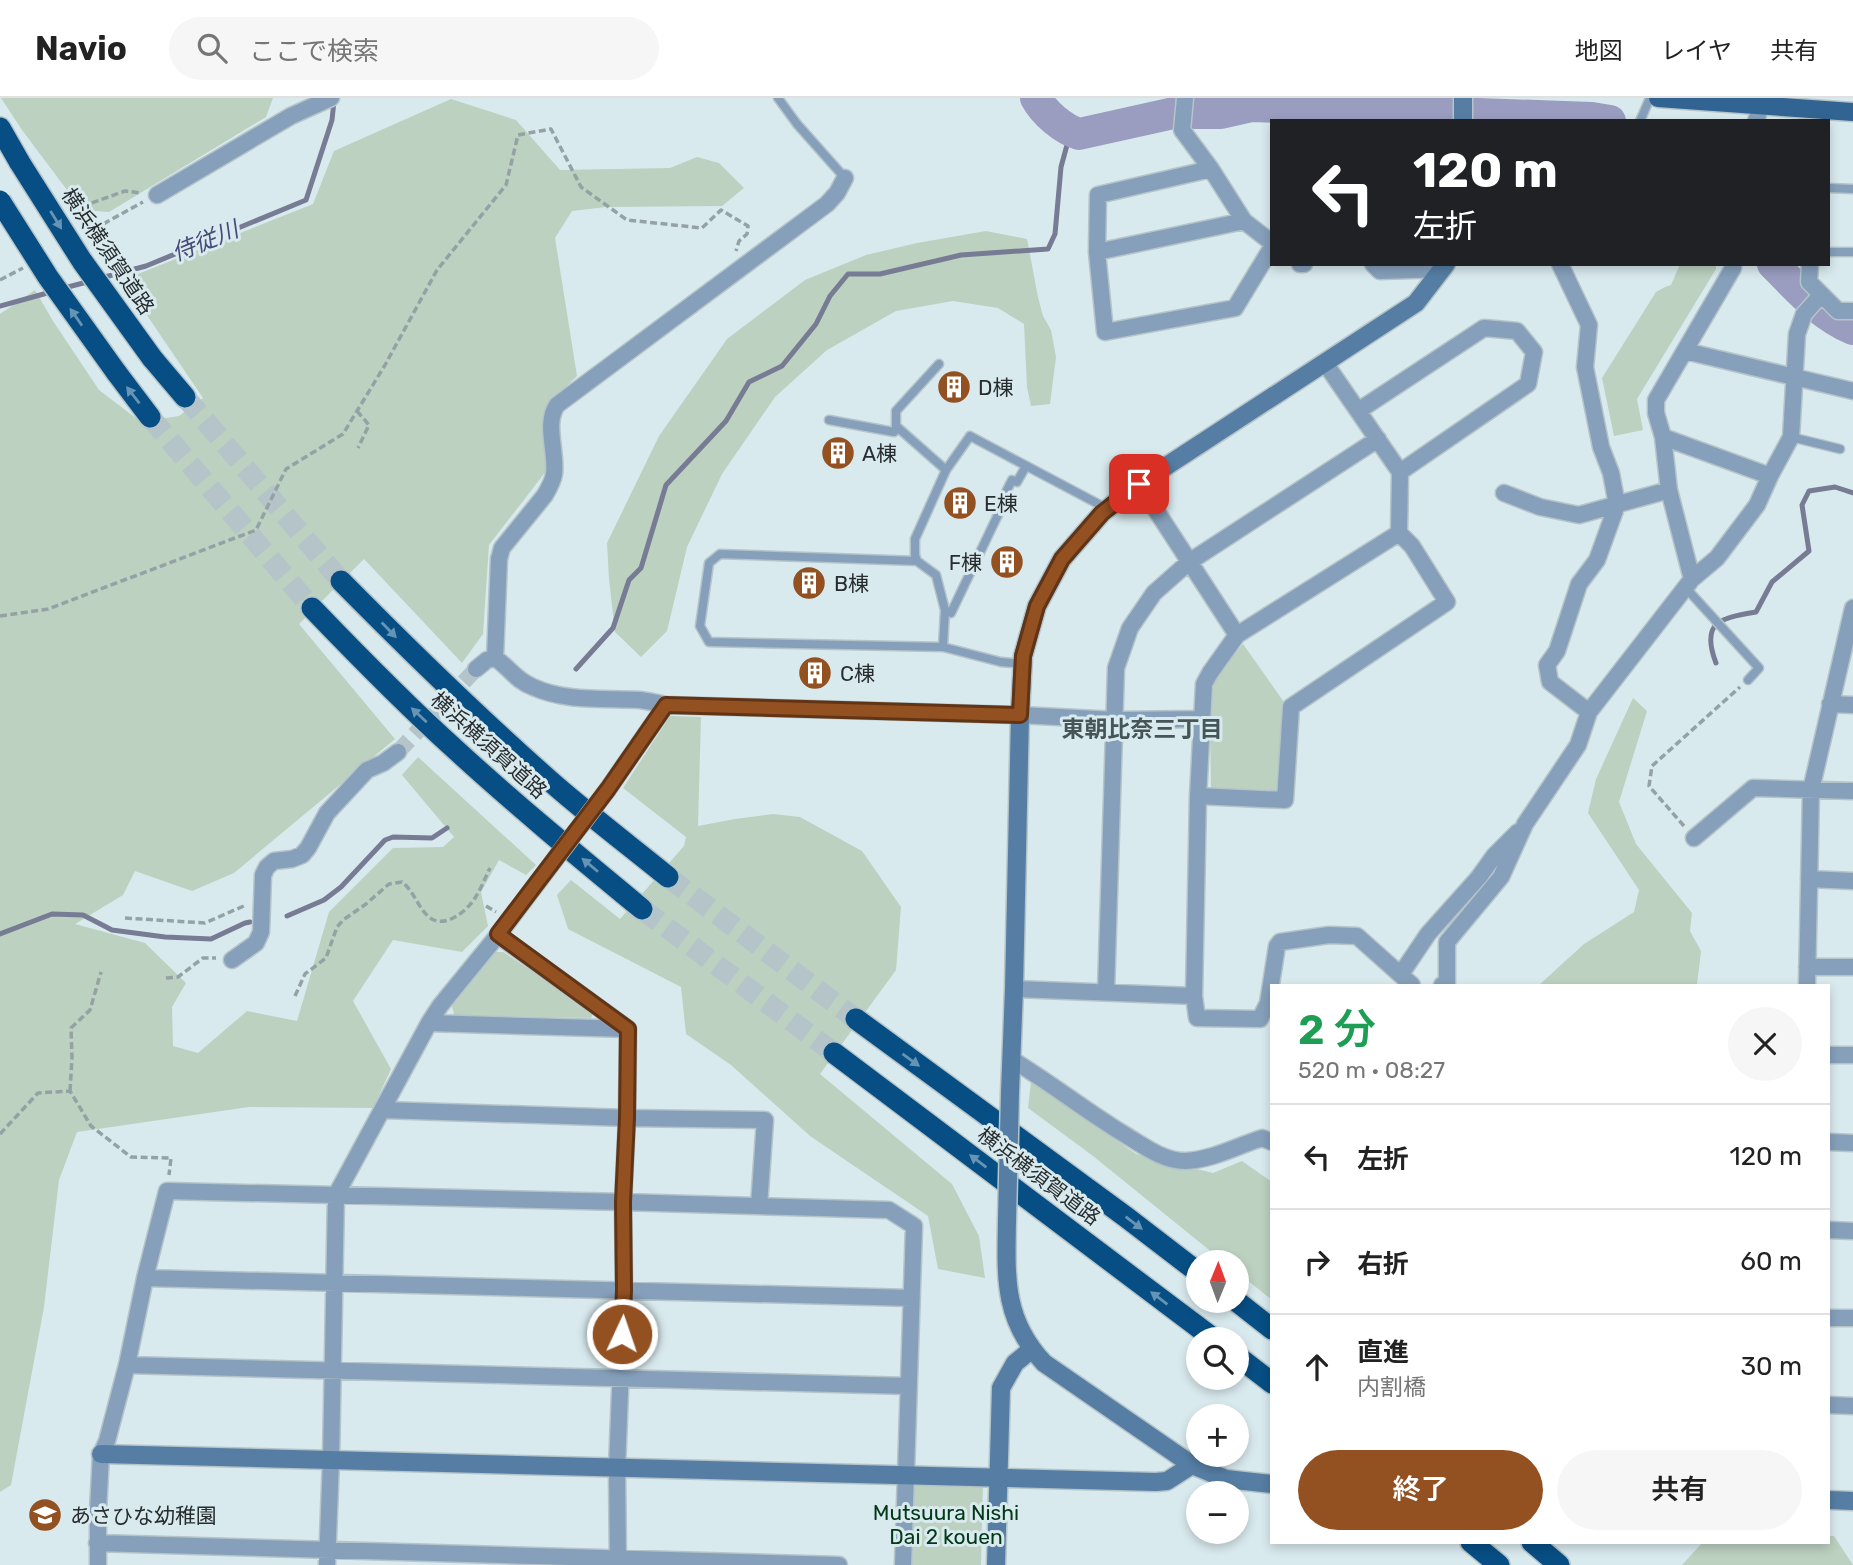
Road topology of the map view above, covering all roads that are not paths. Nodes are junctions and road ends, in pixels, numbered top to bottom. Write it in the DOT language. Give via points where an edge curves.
graph roads {
  1 [pos="331,98"];
  2 [pos="778,98"];
  3 [pos="1185,98"];
  4 [pos="1463,98"];
  5 [pos="1650,98"];
  6 [pos="1658,98"];
  7 [pos="1853,112"];
  8 [pos="1758,113"];
  9 [pos="1817,116"];
  10 [pos="1463,119"];
  11 [pos="1641,119"];
  12 [pos="0,128"];
  13 [pos="1211,169"];
  14 [pos="845,178"];
  15 [pos="1830,188"];
  16 [pos="1853,189"];
  17 [pos="157,195"];
  18 [pos="0,201"];
  19 [pos="1244,222"];
  20 [pos="1270,243"];
  21 [pos="1270,248"];
  22 [pos="1097,252"];
  23 [pos="1830,252"];
  24 [pos="1853,252"];
  25 [pos="1375,266"];
  26 [pos="1444,266"];
  27 [pos="1561,266"];
  28 [pos="1733,266"];
  29 [pos="1810,266"];
  30 [pos="1821,295"];
  31 [pos="1853,311"];
  32 [pos="1685,351"];
  33 [pos="1325,363"];
  34 [pos="939,364"];
  35 [pos="1795,376"];
  36 [pos="1853,391"];
  37 [pos="185,397"];
  38 [pos="1358,411"];
  39 [pos="150,417"];
  40 [pos="829,420"];
  41 [pos="898,428"];
  42 [pos="1663,437"];
  43 [pos="1791,437"];
  44 [pos="1378,439"];
  45 [pos="1840,449"];
  46 [pos="1026,466"];
  47 [pos="946,470"];
  48 [pos="1400,472"];
  49 [pos="1770,476"];
  50 [pos="1139,484"];
  51 [pos="1669,490"];
  52 [pos="1504,493"];
  53 [pos="1617,505"];
  54 [pos="1108,509"];
  55 [pos="1399,533"];
  56 [pos="917,561"];
  57 [pos="1189,562"];
  58 [pos="341,581"];
  59 [pos="1688,583"];
  60 [pos="312,608"];
  61 [pos="1853,608"];
  62 [pos="945,610"];
  63 [pos="1237,635"];
  64 [pos="943,647"];
  65 [pos="495,658"];
  66 [pos="1023,664"];
  67 [pos="476,669"];
  68 [pos="1748,680"];
  69 [pos="1830,704"];
  70 [pos="666,705"];
  71 [pos="1853,705"];
  72 [pos="1590,712"];
  73 [pos="1020,715"];
  74 [pos="1202,719"];
  75 [pos="1115,720"];
  76 [pos="398,752"];
  77 [pos="1811,790"];
  78 [pos="1853,792"];
  79 [pos="1198,796"];
  80 [pos="1524,825"];
  81 [pos="1694,838"];
  82 [pos="668,877"];
  83 [pos="1809,879"];
  84 [pos="1853,881"];
  85 [pos="642,909"];
  86 [pos="498,934"];
  87 [pos="232,960"];
  88 [pos="1807,967"];
  89 [pos="1853,967"];
  90 [pos="1406,980"];
  91 [pos="1271,984"];
  92 [pos="1444,984"];
  93 [pos="1807,984"];
  94 [pos="1014,989"];
  95 [pos="1270,990"];
  96 [pos="1105,992"];
  97 [pos="1194,996"];
  98 [pos="856,1019"];
  99 [pos="429,1023"];
  100 [pos="628,1029"];
  101 [pos="834,1054"];
  102 [pos="1830,1055"];
  103 [pos="1853,1055"];
  104 [pos="1011,1059"];
  105 [pos="383,1110"];
  106 [pos="627,1118"];
  107 [pos="1270,1141"];
  108 [pos="1830,1142"];
  109 [pos="1853,1143"];
  110 [pos="336,1195"];
  111 [pos="623,1202"];
  112 [pos="759,1206"];
  113 [pos="1830,1230"];
  114 [pos="1853,1231"];
  115 [pos="1186,1263"];
  116 [pos="145,1278"];
  117 [pos="335,1283"];
  118 [pos="624,1290"];
  119 [pos="911,1298"];
  120 [pos="1250,1312"];
  121 [pos="1830,1318"];
  122 [pos="1853,1318"];
  123 [pos="1198,1327"];
  124 [pos="1270,1327"];
  125 [pos="1031,1350"];
  126 [pos="127,1365"];
  127 [pos="1249,1365"];
  128 [pos="333,1371"];
  129 [pos="620,1378"];
  130 [pos="1270,1381"];
  131 [pos="908,1386"];
  132 [pos="1830,1405"];
  133 [pos="1853,1406"];
  134 [pos="102,1454"];
  135 [pos="331,1459"];
  136 [pos="1186,1461"];
  137 [pos="1189,1467"];
  138 [pos="1197,1467"];
  139 [pos="617,1468"];
  140 [pos="906,1475"];
  141 [pos="999,1477"];
  142 [pos="1270,1484"];
  143 [pos="1830,1500"];
  144 [pos="1853,1501"];
  145 [pos="97,1544"];
  146 [pos="1473,1544"];
  147 [pos="1534,1544"];
  148 [pos="328,1558"];
  149 [pos="618,1562"];
  150 [pos="98,1565"];
  151 [pos="839,1565"];
  152 [pos="903,1565"];
  153 [pos="996,1565"];
  154 [pos="1499,1565"];
  155 [pos="1559,1565"];
  1 -- 17 [label="street" via="291,116"];
  2 -- 14 [label="lane"];
  3 -- 13 [label="street" via="1182,130"];
  4 -- 10 [label="street"];
  5 -- 11 [label="lane"];
  6 -- 8 [label="main road"];
  7 -- 9 [label="main road"];
  8 -- 9 [label="main road"];
  12 -- 37 [label="highway, 横浜横須賀道路, one-way, bridge" via="82,261"];
  13 -- 19 [label="street"];
  13 -- 22 [label="street" via="1098,195"];
  14 -- 65 [label="street" via="827,204 557,405 551,416 554,474 550,485 502,548 499,559"];
  15 -- 16 [label="lane"];
  39 -- 18 [label="highway, one-way, bridge" via="48,277"];
  19 -- 20 [label="street"];
  19 -- 22 [label="street"];
  21 -- 22 [label="street" via="1235,309 1105,332"];
  23 -- 24 [label="lane"];
  25 -- 26 [label="street" via="1381,271"];
  26 -- 33 [label="street" via="1416,303"];
  27 -- 53 [label="street" via="1589,325 1585,367"];
  28 -- 32 [label="street"];
  29 -- 30 [label="street" via="1809,282"];
  30 -- 31 [label="street" via="1838,311"];
  30 -- 35 [label="street" via="1804,314 1797,334"];
  32 -- 35 [label="street"];
  32 -- 42 [label="street" via="1656,400"];
  33 -- 38 [label="street"];
  33 -- 50 [label="street"];
  34 -- 41 [label="lane" via="896,411"];
  35 -- 36 [label="street"];
  35 -- 43 [label="street"];
  38 -- 44 [label="street"];
  38 -- 48 [label="street" via="1484,328 1517,331 1534,352 1528,384"];
  40 -- 41 [label="lane" via="894,432"];
  41 -- 47 [label="lane"];
  42 -- 49 [label="street"];
  42 -- 51 [label="street"];
  43 -- 45 [label="lane"];
  43 -- 49 [label="street"];
  44 -- 48 [label="street"];
  44 -- 57 [label="street"];
  46 -- 47 [label="lane" via="970,436"];
  46 -- 54 [label="lane"];
  46 -- 62 [label="lane" via="1017,482 1012,480 951,613"];
  47 -- 56 [label="lane" via="915,539"];
  48 -- 55 [label="street"];
  49 -- 59 [label="street" via="1757,505 1717,558"];
  50 -- 54 [label="street"];
  50 -- 57 [label="street"];
  51 -- 53 [label="street"];
  51 -- 59 [label="street"];
  52 -- 53 [label="street" via="1579,515"];
  53 -- 72 [label="street" via="1597,560 1579,584 1558,651 1547,665 1549,681"];
  54 -- 66 [label="street" via="1062,559 1037,606"];
  55 -- 63 [label="street"];
  55 -- 79 [label="street" via="1447,602 1291,707 1285,800"];
  56 -- 62 [label="lane" via="936,575"];
  56 -- 64 [label="lane" via="720,554 709,563 701,626 709,642"];
  57 -- 63 [label="street"];
  57 -- 75 [label="street" via="1154,593 1130,628 1116,668"];
  58 -- 82 [label="highway, 横浜横須賀道路, one-way" via="558,788"];
  59 -- 68 [label="lane" via="1759,668"];
  59 -- 72 [label="street"];
  85 -- 60 [label="highway, 横浜横須賀道路, one-way" via="455,750"];
  61 -- 69 [label="street"];
  62 -- 64 [label="lane"];
  63 -- 74 [label="street" via="1204,684"];
  64 -- 66 [label="lane"];
  65 -- 67 [label="street"];
  65 -- 70 [label="street" via="515,677 553,694"];
  66 -- 73 [label="street"];
  69 -- 71 [label="street"];
  69 -- 77 [label="street"];
  70 -- 73 [label="street"];
  70 -- 86 [label="street, bridge"];
  72 -- 80 [label="street" via="1578,745"];
  73 -- 75 [label="street"];
  73 -- 94 [label="street"];
  74 -- 75 [label="street"];
  74 -- 79 [label="street"];
  75 -- 96 [label="street"];
  76 -- 87 [label="street" via="367,770 327,813 302,855 267,867 261,932 256,943"];
  77 -- 78 [label="street"];
  77 -- 81 [label="street" via="1753,789"];
  77 -- 83 [label="street"];
  79 -- 97 [label="street"];
  80 -- 90 [label="street" via="1429,934"];
  80 -- 92 [label="street" via="1501,877 1447,942"];
  83 -- 84 [label="street"];
  83 -- 88 [label="street"];
  86 -- 99 [label="street"];
  86 -- 100 [label="street"];
  88 -- 89 [label="street"];
  88 -- 93 [label="street"];
  90 -- 91 [label="street" via="1357,936 1329,935 1280,942"];
  94 -- 96 [label="street"];
  94 -- 104 [label="street"];
  95 -- 97 [label="street" via="1260,1019 1197,1018"];
  96 -- 97 [label="street"];
  98 -- 115 [label="highway, 横浜横須賀道路, one-way"];
  99 -- 100 [label="street"];
  99 -- 105 [label="street"];
  100 -- 106 [label="street"];
  123 -- 101 [label="highway, 横浜横須賀道路, one-way"];
  102 -- 103 [label="street"];
  104 -- 107 [label="street" via="1167,1158 1185,1161 1262,1138"];
  104 -- 125 [label="street, bridge" via="1006,1272 1010,1301"];
  105 -- 106 [label="street"];
  105 -- 110 [label="street"];
  106 -- 111 [label="street"];
  106 -- 112 [label="street" via="765,1120"];
  108 -- 109 [label="street"];
  110 -- 111 [label="street"];
  110 -- 116 [label="street" via="167,1191"];
  110 -- 117 [label="street"];
  111 -- 112 [label="street"];
  111 -- 118 [label="street"];
  112 -- 119 [label="street" via="889,1210 914,1226"];
  113 -- 114 [label="street"];
  116 -- 117 [label="street"];
  116 -- 126 [label="street"];
  117 -- 118 [label="street"];
  117 -- 128 [label="street"];
  118 -- 119 [label="street"];
  118 -- 129 [label="street"];
  119 -- 131 [label="street"];
  120 -- 124 [label="highway"];
  121 -- 122 [label="street"];
  125 -- 136 [label="street"];
  125 -- 141 [label="street" via="1015,1363 1001,1388"];
  126 -- 128 [label="street"];
  126 -- 134 [label="street"];
  127 -- 130 [label="highway"];
  128 -- 129 [label="street"];
  128 -- 135 [label="street"];
  129 -- 131 [label="street"];
  129 -- 139 [label="street"];
  131 -- 140 [label="street"];
  132 -- 133 [label="street"];
  134 -- 135 [label="street"];
  134 -- 145 [label="street"];
  135 -- 139 [label="street"];
  135 -- 148 [label="street"];
  137 -- 141 [label="street" via="1157,1482"];
  138 -- 142 [label="street" via="1226,1479"];
  139 -- 140 [label="street"];
  139 -- 149 [label="street"];
  140 -- 141 [label="street"];
  140 -- 152 [label="street"];
  141 -- 153 [label="street"];
  143 -- 144 [label="street"];
  145 -- 148 [label="street"];
  145 -- 150 [label="street"];
  146 -- 154 [label="highway"];
  147 -- 155 [label="highway"];
  148 -- 149 [label="street"];
  149 -- 151 [label="street"];
}
